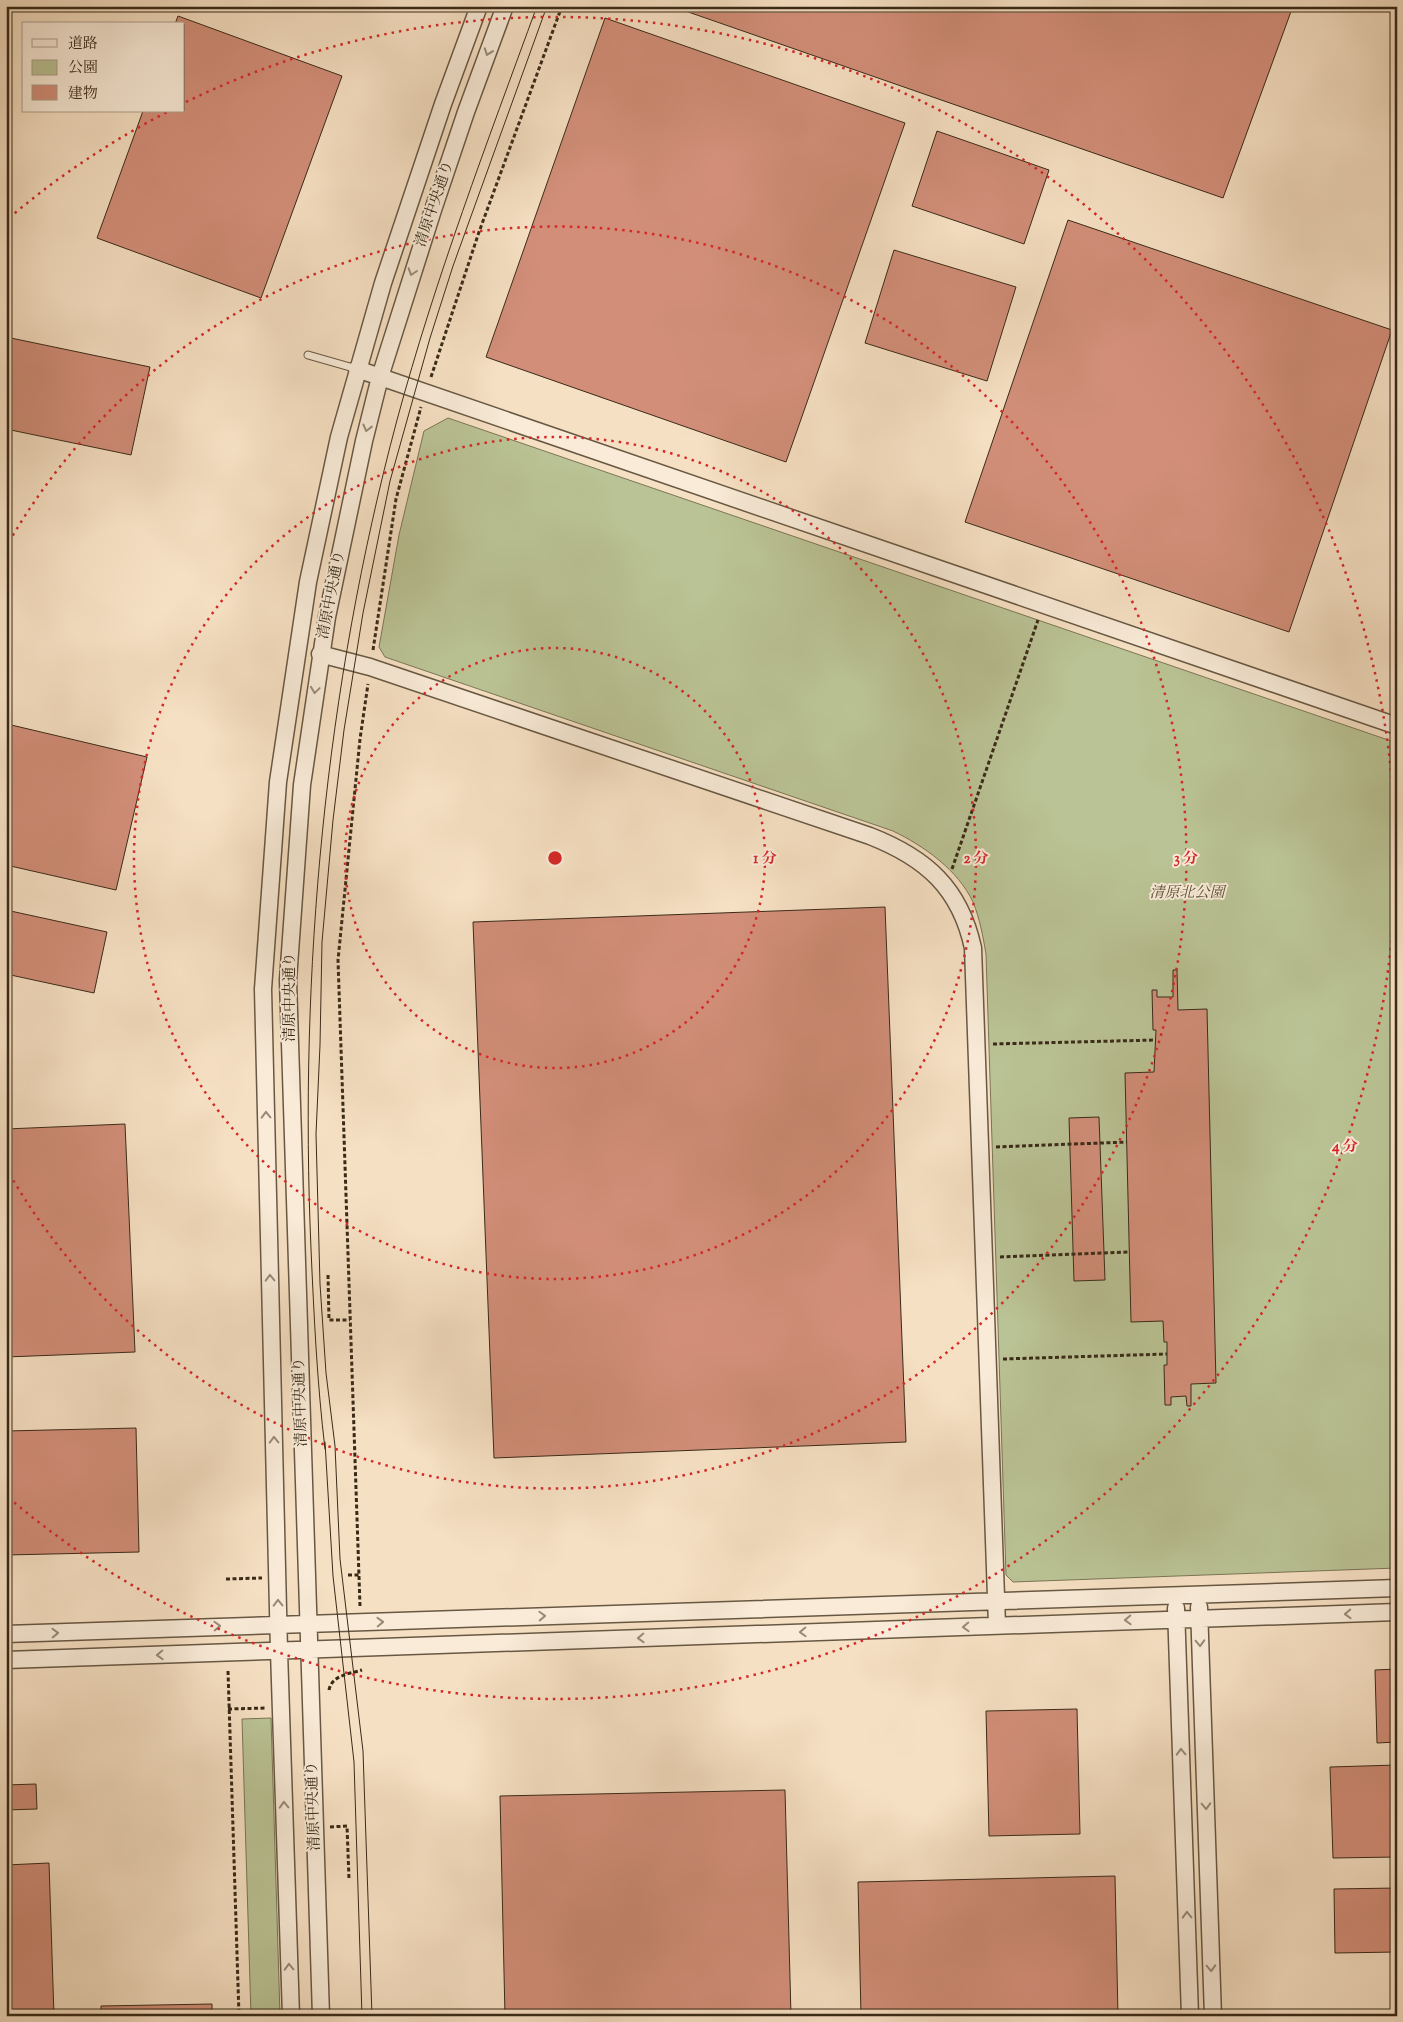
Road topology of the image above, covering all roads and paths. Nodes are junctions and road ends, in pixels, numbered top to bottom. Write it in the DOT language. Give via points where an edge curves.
graph roads {
  1 [pos="479,6"];
  2 [pos="505,6"];
  3 [pos="562,6"];
  4 [pos="308,355"];
  5 [pos="357,369"];
  6 [pos="380,377"];
  7 [pos="426,393"];
  8 [pos="1039,617"];
  9 [pos="372,651"];
  10 [pos="320,654"];
  11 [pos="368,681"];
  12 [pos="1397,726"];
  13 [pos="950,876"];
  14 [pos="1156,1040"];
  15 [pos="987,1044"];
  16 [pos="1127,1142"];
  17 [pos="990,1147"];
  18 [pos="1130,1252"];
  19 [pos="994,1257"];
  20 [pos="328,1275"];
  21 [pos="350,1320"];
  22 [pos="1167,1354"];
  23 [pos="997,1360"];
  24 [pos="359,1575"];
  25 [pos="348,1576"];
  26 [pos="268,1578"];
  27 [pos="226,1579"];
  28 [pos="1397,1588"];
  29 [pos="1176,1595"];
  30 [pos="1198,1595"];
  31 [pos="996,1600"];
  32 [pos="360,1606"];
  33 [pos="1397,1612"];
  34 [pos="1199,1618"];
  35 [pos="1177,1619"];
  36 [pos="308,1624"];
  37 [pos="278,1625"];
  38 [pos="997,1625"];
  39 [pos="6,1634"];
  40 [pos="309,1650"];
  41 [pos="279,1651"];
  42 [pos="6,1660"];
  43 [pos="228,1671"];
  44 [pos="271,1708"];
  45 [pos="228,1709"];
  46 [pos="330,1827"];
  47 [pos="349,1879"];
  48 [pos="239,2016"];
  49 [pos="291,2016"];
  50 [pos="321,2016"];
  51 [pos="1190,2016"];
  52 [pos="1213,2016"];
  1 -- 5 [label="street, 清原中央通り" via="411,198"];
  2 -- 6 [label="street, 清原中央通り, one-way" via="436,201"];
  3 -- 7 [label="path" via="479,232"];
  4 -- 5 [label="lane"];
  5 -- 6 [label="street"];
  37 -- 5 [label="street, 清原中央通り, one-way" via="263,989 278,782 296,651 339,436"];
  6 -- 7 [label="street"];
  6 -- 10 [label="street, 清原中央通り, one-way"];
  7 -- 9 [label="path" via="396,499"];
  7 -- 12 [label="street"];
  8 -- 13 [label="path"];
  10 -- 31 [label="street" via="370,667 870,836 915,858 950,892 966,922 973,948"];
  10 -- 36 [label="street, 清原中央通り, one-way" via="302,785 288,980"];
  11 -- 21 [label="path" via="338,960"];
  14 -- 15 [label="path"];
  16 -- 17 [label="path"];
  18 -- 19 [label="path"];
  20 -- 21 [label="path" via="329,1320"];
  21 -- 24 [label="path"];
  22 -- 23 [label="path"];
  24 -- 25 [label="path"];
  24 -- 32 [label="path"];
  26 -- 27 [label="path"];
  28 -- 30 [label="street"];
  29 -- 30 [label="street"];
  29 -- 31 [label="street"];
  29 -- 35 [label="street"];
  30 -- 34 [label="street"];
  36 -- 31 [label="street, one-way"];
  31 -- 38 [label="street"];
  33 -- 34 [label="street, one-way"];
  34 -- 35 [label="street"];
  34 -- 52 [label="street, one-way"];
  35 -- 38 [label="street, one-way"];
  51 -- 35 [label="street, one-way"];
  36 -- 37 [label="street"];
  36 -- 40 [label="street, 清原中央通り"];
  39 -- 37 [label="street, one-way"];
  37 -- 41 [label="street, 清原中央通り"];
  38 -- 40 [label="street, one-way"];
  40 -- 41 [label="street"];
  40 -- 50 [label="street, 清原中央通り"];
  41 -- 42 [label="street, one-way"];
  49 -- 41 [label="street, 清原中央通り, one-way"];
  43 -- 45 [label="path"];
  44 -- 45 [label="path"];
  45 -- 48 [label="path"];
  46 -- 47 [label="path" via="347,1826"];
}
